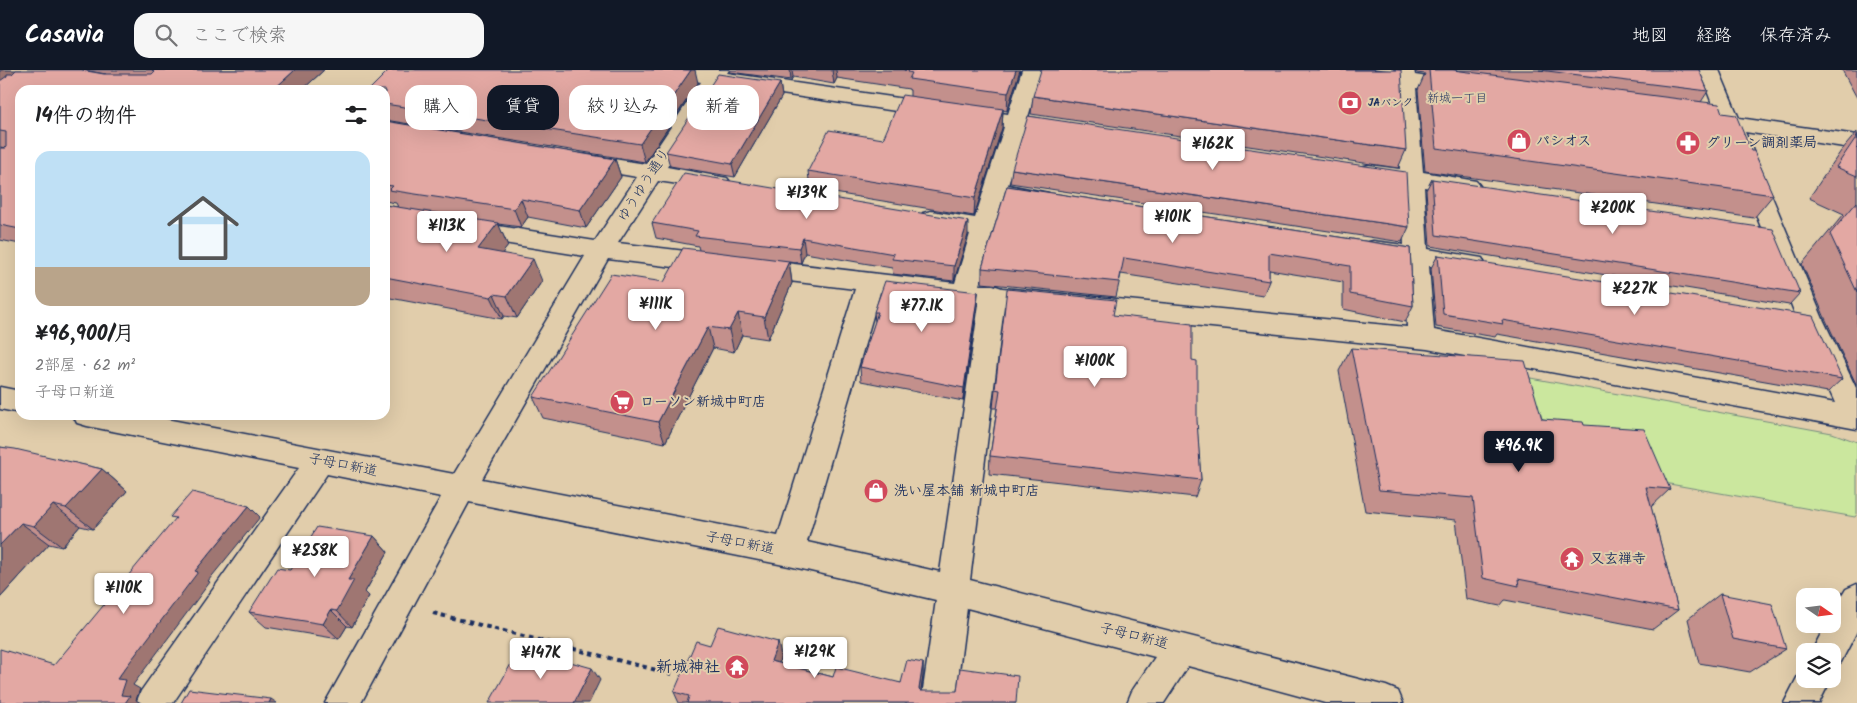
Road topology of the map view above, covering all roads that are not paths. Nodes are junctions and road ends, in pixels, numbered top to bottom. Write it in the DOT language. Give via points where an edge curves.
graph roads {
  1 [pos="663,70"];
  2 [pos="1032,70"];
  3 [pos="1328,70"];
  4 [pos="1709,70"];
  5 [pos="717,74"];
  6 [pos="1404,75"];
  7 [pos="1474,89"];
  8 [pos="1682,116"];
  9 [pos="1016,122"];
  10 [pos="1731,123"];
  11 [pos="1086,132"];
  12 [pos="1857,142"];
  13 [pos="557,157"];
  14 [pos="1353,170"];
  15 [pos="653,172"];
  16 [pos="1412,178"];
  17 [pos="740,187"];
  18 [pos="1491,190"];
  19 [pos="996,191"];
  20 [pos="1064,202"];
  21 [pos="906,214"];
  22 [pos="444,225"];
  23 [pos="984,228"];
  24 [pos="1747,228"];
  25 [pos="1776,232"];
  26 [pos="1348,245"];
  27 [pos="601,250"];
  28 [pos="1416,255"];
  29 [pos="1495,268"];
  30 [pos="870,282"];
  31 [pos="964,293"];
  32 [pos="993,294"];
  33 [pos="1781,314"];
  34 [pos="1810,319"];
  35 [pos="1421,338"];
  36 [pos="0,398"];
  37 [pos="15,401"];
  38 [pos="1856,417"];
  39 [pos="113,420"];
  40 [pos="320,461"];
  41 [pos="461,489"];
  42 [pos="789,552"];
  43 [pos="954,590"];
  44 [pos="1857,599"];
  45 [pos="1833,643"];
  46 [pos="1181,648"];
  47 [pos="1809,688"];
  48 [pos="153,703"];
  49 [pos="342,703"];
  50 [pos="938,703"];
  51 [pos="1144,703"];
  52 [pos="1386,703"];
  53 [pos="1801,703"];
  1 -- 5 [label="street"];
  2 -- 9 [label="street"];
  3 -- 6 [label="street"];
  4 -- 10 [label="street"];
  5 -- 9 [label="street"];
  5 -- 15 [label="street, ゆうゆう通り"];
  6 -- 7 [label="street"];
  6 -- 16 [label="street"];
  8 -- 10 [label="street"];
  9 -- 11 [label="street"];
  9 -- 19 [label="street"];
  10 -- 12 [label="street"];
  10 -- 25 [label="street"];
  13 -- 15 [label="street"];
  14 -- 16 [label="street"];
  15 -- 17 [label="street"];
  15 -- 27 [label="street, ゆうゆう通り"];
  16 -- 18 [label="street"];
  16 -- 28 [label="street"];
  19 -- 20 [label="street"];
  19 -- 23 [label="street"];
  21 -- 23 [label="street"];
  22 -- 27 [label="street"];
  23 -- 31 [label="street"];
  24 -- 25 [label="street"];
  25 -- 34 [label="street"];
  26 -- 28 [label="street"];
  27 -- 30 [label="street"];
  27 -- 41 [label="street, ゆうゆう通り"];
  28 -- 29 [label="street"];
  28 -- 35 [label="street"];
  30 -- 31 [label="street"];
  30 -- 42 [label="street"];
  31 -- 32 [label="street"];
  32 -- 35 [label="street"];
  32 -- 43 [label="street"];
  33 -- 34 [label="street"];
  34 -- 38 [label="street"];
  35 -- 38 [label="street"];
  36 -- 37 [label="street"];
  39 -- 40 [label="street, 子母口新道"];
  40 -- 41 [label="street, 子母口新道"];
  40 -- 48 [label="street"];
  41 -- 42 [label="street, 子母口新道"];
  41 -- 49 [label="street, ゆうゆう通り"];
  42 -- 43 [label="street, 子母口新道"];
  43 -- 46 [label="street, 子母口新道"];
  43 -- 50 [label="street"];
  44 -- 45 [label="street"];
  46 -- 51 [label="street"];
  46 -- 52 [label="street, 子母口新道"];
  47 -- 53 [label="street"];
}
